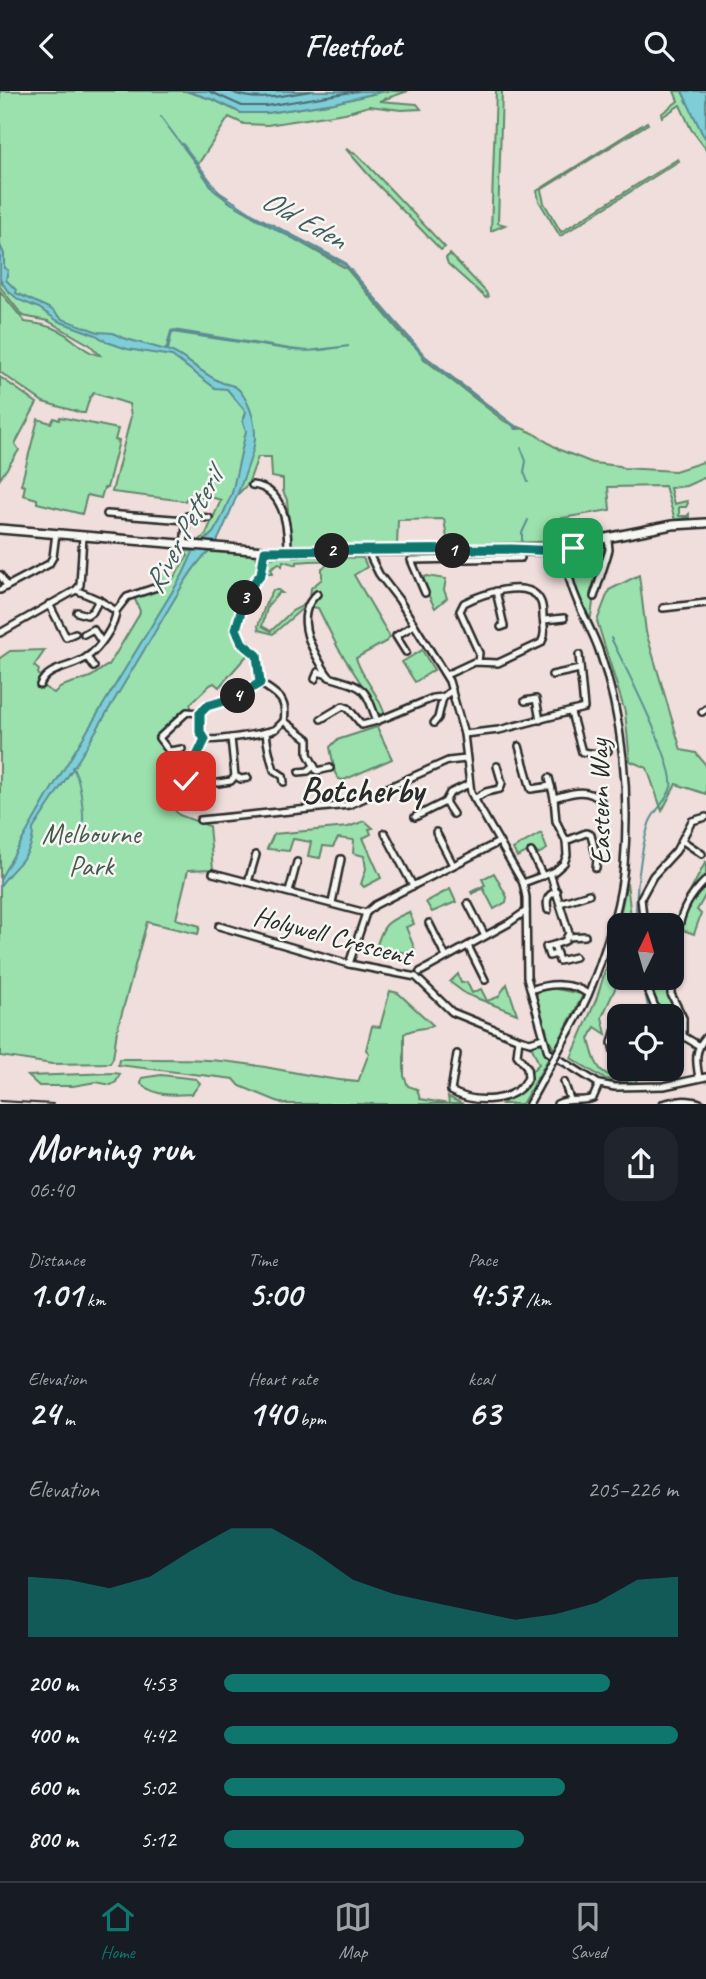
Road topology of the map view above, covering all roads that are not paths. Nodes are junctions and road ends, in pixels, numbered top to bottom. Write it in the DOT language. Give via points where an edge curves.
graph roads {
  1 [pos="253,485"];
  2 [pos="107,514"];
  3 [pos="209,518"];
  4 [pos="186,520"];
  5 [pos="706,523"];
  6 [pos="0,529"];
  7 [pos="56,533"];
  8 [pos="83,536"];
  9 [pos="608,540"];
  10 [pos="184,545"];
  11 [pos="571,547"];
  12 [pos="512,549"];
  13 [pos="538,549"];
  14 [pos="265,551"];
  15 [pos="288,551"];
  16 [pos="370,551"];
  17 [pos="408,551"];
  18 [pos="558,551"];
  19 [pos="512,558"];
  20 [pos="521,558"];
  21 [pos="412,560"];
  22 [pos="570,573"];
  23 [pos="0,575"];
  24 [pos="6,586"];
  25 [pos="157,587"];
  26 [pos="0,590"];
  27 [pos="76,590"];
  28 [pos="496,591"];
  29 [pos="317,593"];
  30 [pos="425,593"];
  31 [pos="594,597"];
  32 [pos="99,600"];
  33 [pos="706,603"];
  34 [pos="49,604"];
  35 [pos="663,608"];
  36 [pos="116,611"];
  37 [pos="77,612"];
  38 [pos="564,618"];
  39 [pos="544,620"];
  40 [pos="414,625"];
  41 [pos="501,627"];
  42 [pos="391,628"];
  43 [pos="0,633"];
  44 [pos="75,633"];
  45 [pos="84,634"];
  46 [pos="396,636"];
  47 [pos="101,641"];
  48 [pos="400,643"];
  49 [pos="393,646"];
  50 [pos="406,652"];
  51 [pos="579,655"];
  52 [pos="88,657"];
  53 [pos="478,662"];
  54 [pos="94,667"];
  55 [pos="580,669"];
  56 [pos="328,675"];
  57 [pos="446,675"];
  58 [pos="552,675"];
  59 [pos="315,679"];
  60 [pos="260,683"];
  61 [pos="40,685"];
  62 [pos="452,691"];
  63 [pos="443,697"];
  64 [pos="525,701"];
  65 [pos="200,713"];
  66 [pos="571,713"];
  67 [pos="321,719"];
  68 [pos="540,720"];
  69 [pos="284,721"];
  70 [pos="377,721"];
  71 [pos="434,723"];
  72 [pos="266,732"];
  73 [pos="464,734"];
  74 [pos="231,738"];
  75 [pos="205,739"];
  76 [pos="519,746"];
  77 [pos="182,749"];
  78 [pos="608,751"];
  79 [pos="582,752"];
  80 [pos="573,756"];
  81 [pos="466,759"];
  82 [pos="314,766"];
  83 [pos="497,766"];
  84 [pos="330,768"];
  85 [pos="299,772"];
  86 [pos="201,778"];
  87 [pos="233,778"];
  88 [pos="248,778"];
  89 [pos="549,778"];
  90 [pos="186,781"];
  91 [pos="209,782"];
  92 [pos="284,782"];
  93 [pos="178,783"];
  94 [pos="218,783"];
  95 [pos="469,784"];
  96 [pos="598,784"];
  97 [pos="551,786"];
  98 [pos="187,790"];
  99 [pos="593,793"];
  100 [pos="554,798"];
  101 [pos="474,799"];
  102 [pos="601,801"];
  103 [pos="445,802"];
  104 [pos="453,814"];
  105 [pos="415,817"];
  106 [pos="706,817"];
  107 [pos="200,820"];
  108 [pos="598,830"];
  109 [pos="436,832"];
  110 [pos="385,833"];
  111 [pos="591,835"];
  112 [pos="566,841"];
  113 [pos="683,841"];
  114 [pos="499,842"];
  115 [pos="531,852"];
  116 [pos="702,854"];
  117 [pos="256,855"];
  118 [pos="341,859"];
  119 [pos="297,862"];
  120 [pos="453,865"];
  121 [pos="596,868"];
  122 [pos="213,873"];
  123 [pos="550,873"];
  124 [pos="543,876"];
  125 [pos="706,880"];
  126 [pos="248,882"];
  127 [pos="523,883"];
  128 [pos="413,886"];
  129 [pos="557,891"];
  130 [pos="289,892"];
  131 [pos="589,894"];
  132 [pos="332,902"];
  133 [pos="468,903"];
  134 [pos="560,904"];
  135 [pos="548,910"];
  136 [pos="526,911"];
  137 [pos="366,913"];
  138 [pos="642,913"];
  139 [pos="681,913"];
  140 [pos="512,921"];
  141 [pos="429,923"];
  142 [pos="526,924"];
  143 [pos="219,926"];
  144 [pos="485,936"];
  145 [pos="585,936"];
  146 [pos="567,937"];
  147 [pos="468,946"];
  148 [pos="446,957"];
  149 [pos="575,957"];
  150 [pos="349,964"];
  151 [pos="420,972"];
  152 [pos="485,980"];
  153 [pos="531,990"];
  154 [pos="588,994"];
  155 [pos="684,1036"];
  156 [pos="706,1037"];
  157 [pos="543,1038"];
  158 [pos="519,1039"];
  159 [pos="698,1045"];
  160 [pos="457,1054"];
  161 [pos="703,1078"];
  162 [pos="564,1083"];
  163 [pos="599,1084"];
  164 [pos="671,1084"];
  165 [pos="573,1101"];
  166 [pos="674,1101"];
  167 [pos="530,1102"];
  168 [pos="557,1104"];
  169 [pos="662,1104"];
  170 [pos="702,1104"];
  1 -- 15 [label="street" via="263,486 286,515"];
  2 -- 4 [label="street"];
  3 -- 4 [label="street" via="187,516"];
  4 -- 10 [label="street"];
  5 -- 9 [label="main road" via="660,527"];
  6 -- 7 [label="main road"];
  7 -- 8 [label="main road"];
  7 -- 24 [label="street" via="49,564"];
  8 -- 10 [label="main road"];
  8 -- 27 [label="street" via="82,577"];
  9 -- 11 [label="main road"];
  9 -- 31 [label="street"];
  10 -- 14 [label="main road"];
  11 -- 13 [label="main road"];
  11 -- 18 [label="main road"];
  11 -- 22 [label="street, Eastern Way"];
  12 -- 13 [label="main road"];
  12 -- 17 [label="main road"];
  12 -- 19 [label="street"];
  13 -- 18 [label="main road"];
  14 -- 15 [label="main road"];
  14 -- 60 [label="street" via="261,574 247,591 236,629 242,643 257,655"];
  15 -- 16 [label="main road"];
  16 -- 17 [label="main road"];
  16 -- 40 [label="street" via="379,574"];
  17 -- 21 [label="street"];
  18 -- 22 [label="street, Eastern Way"];
  19 -- 20 [label="street"];
  19 -- 21 [label="street"];
  21 -- 30 [label="street"];
  22 -- 154 [label="street, Eastern Way" via="599,650 618,719 626,816 624,867"];
  23 -- 24 [label="street"];
  24 -- 26 [label="street"];
  25 -- 36 [label="street" via="127,597"];
  27 -- 32 [label="street"];
  27 -- 34 [label="street"];
  28 -- 39 [label="street" via="533,593 542,604"];
  28 -- 41 [label="street"];
  28 -- 53 [label="street" via="464,603 460,611 479,653"];
  29 -- 56 [label="street" via="304,622"];
  32 -- 36 [label="street"];
  32 -- 37 [label="street" via="87,615"];
  33 -- 35 [label="street"];
  34 -- 43 [label="street"];
  34 -- 44 [label="street" via="66,637"];
  36 -- 47 [label="street" via="115,621"];
  38 -- 39 [label="street"];
  39 -- 53 [label="street" via="541,643 498,663"];
  40 -- 46 [label="street"];
  40 -- 57 [label="street"];
  42 -- 46 [label="street"];
  45 -- 47 [label="street" via="93,629"];
  46 -- 48 [label="street"];
  47 -- 52 [label="street"];
  48 -- 49 [label="street"];
  48 -- 50 [label="street"];
  51 -- 55 [label="street"];
  52 -- 54 [label="street"];
  52 -- 61 [label="street" via="42,674"];
  53 -- 57 [label="street"];
  55 -- 58 [label="street"];
  55 -- 66 [label="street" via="584,708"];
  56 -- 59 [label="street" via="318,672"];
  56 -- 70 [label="street" via="362,688"];
  57 -- 62 [label="street"];
  60 -- 65 [label="street"];
  60 -- 69 [label="street" via="283,702"];
  62 -- 63 [label="street"];
  62 -- 73 [label="street"];
  63 -- 70 [label="street"];
  63 -- 71 [label="street"];
  64 -- 68 [label="street" via="536,699"];
  65 -- 75 [label="street" via="200,732"];
  65 -- 77 [label="street" via="187,712 159,739 169,751"];
  66 -- 68 [label="street"];
  66 -- 79 [label="street"];
  67 -- 70 [label="street" via="343,706 362,725"];
  68 -- 73 [label="street"];
  69 -- 72 [label="street"];
  69 -- 82 [label="street" via="311,738 308,754"];
  72 -- 74 [label="street"];
  72 -- 92 [label="street" via="273,773 283,776"];
  73 -- 81 [label="street"];
  74 -- 75 [label="street"];
  74 -- 87 [label="street"];
  75 -- 86 [label="street" via="197,756"];
  76 -- 97 [label="street" via="531,789"];
  78 -- 79 [label="street"];
  79 -- 80 [label="street"];
  81 -- 95 [label="street"];
  81 -- 107 [label="street" via="448,761 349,805"];
  82 -- 84 [label="street" via="317,771"];
  82 -- 85 [label="street"];
  83 -- 101 [label="street" via="500,789"];
  86 -- 90 [label="street"];
  86 -- 91 [label="street" via="202,783"];
  87 -- 88 [label="street"];
  87 -- 94 [label="street"];
  89 -- 97 [label="street"];
  90 -- 93 [label="street"];
  90 -- 98 [label="street"];
  95 -- 101 [label="street"];
  95 -- 103 [label="street" via="450,793"];
  96 -- 99 [label="street"];
  97 -- 100 [label="street"];
  99 -- 100 [label="street"];
  99 -- 102 [label="street"];
  100 -- 112 [label="street" via="556,821"];
  101 -- 114 [label="street"];
  103 -- 104 [label="street"];
  103 -- 105 [label="street"];
  106 -- 113 [label="street" via="692,821"];
  108 -- 111 [label="street"];
  109 -- 120 [label="street"];
  110 -- 128 [label="street"];
  111 -- 112 [label="street"];
  111 -- 121 [label="street"];
  112 -- 123 [label="street" via="564,863"];
  113 -- 116 [label="street"];
  113 -- 138 [label="street" via="653,876 641,898"];
  114 -- 120 [label="street"];
  114 -- 127 [label="street"];
  115 -- 124 [label="street"];
  117 -- 126 [label="street"];
  118 -- 132 [label="street"];
  119 -- 130 [label="street"];
  120 -- 128 [label="street"];
  122 -- 126 [label="street"];
  123 -- 124 [label="street"];
  123 -- 129 [label="street"];
  124 -- 127 [label="street"];
  125 -- 139 [label="street"];
  126 -- 130 [label="street"];
  127 -- 136 [label="street"];
  128 -- 137 [label="street"];
  129 -- 134 [label="street"];
  129 -- 135 [label="street" via="547,899"];
  130 -- 132 [label="street"];
  131 -- 134 [label="street"];
  132 -- 137 [label="street"];
  133 -- 144 [label="street"];
  134 -- 146 [label="street"];
  136 -- 140 [label="street"];
  136 -- 142 [label="street"];
  137 -- 150 [label="street"];
  140 -- 142 [label="street"];
  140 -- 144 [label="street"];
  141 -- 148 [label="street"];
  142 -- 153 [label="street" via="525,965"];
  143 -- 150 [label="street, Holywell Crescent"];
  144 -- 147 [label="street"];
  145 -- 146 [label="street"];
  146 -- 149 [label="street" via="554,945 559,961"];
  147 -- 148 [label="street"];
  147 -- 152 [label="street"];
  148 -- 151 [label="street"];
  150 -- 158 [label="street, Holywell Crescent" via="416,977 452,1012"];
  153 -- 154 [label="street" via="556,985"];
  153 -- 157 [label="street"];
  154 -- 167 [label="street, Eastern Way, bridge"];
  155 -- 159 [label="street"];
  156 -- 159 [label="street"];
  157 -- 158 [label="street, Holywell Crescent"];
  157 -- 163 [label="street" via="551,1055"];
  158 -- 160 [label="street" via="517,1055 527,1067 528,1078 516,1092 493,1102 451,1091"];
  159 -- 161 [label="street" via="696,1059"];
  161 -- 164 [label="street"];
  162 -- 165 [label="street"];
  163 -- 164 [label="street"];
  163 -- 165 [label="street" via="593,1098"];
  164 -- 166 [label="street"];
  165 -- 168 [label="street"];
  166 -- 169 [label="street"];
  166 -- 170 [label="street"];
}
